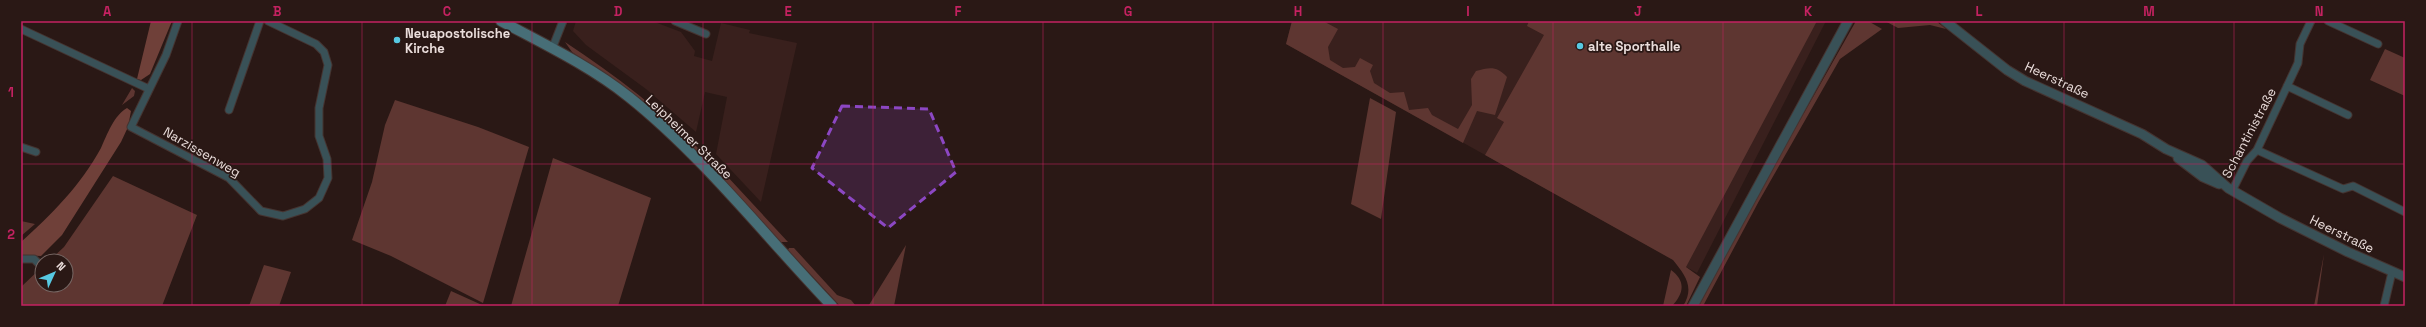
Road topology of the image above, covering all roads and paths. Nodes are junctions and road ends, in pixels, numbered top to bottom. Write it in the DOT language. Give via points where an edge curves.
graph roads {
  1 [pos="178,21"];
  2 [pos="260,21"];
  3 [pos="268,21"];
  4 [pos="501,21"];
  5 [pos="563,21"];
  6 [pos="675,21"];
  7 [pos="1945,21"];
  8 [pos="2311,21"];
  9 [pos="2328,21"];
  10 [pos="1848,23"];
  11 [pos="21,29"];
  12 [pos="706,34"];
  13 [pos="2378,44"];
  14 [pos="552,49"];
  15 [pos="2287,86"];
  16 [pos="149,89"];
  17 [pos="229,110"];
  18 [pos="2348,115"];
  19 [pos="21,147"];
  20 [pos="2256,150"];
  21 [pos="36,152"];
  22 [pos="2230,190"];
  23 [pos="2405,212"];
  24 [pos="21,259"];
  25 [pos="34,259"];
  26 [pos="2392,272"];
  27 [pos="2405,277"];
  28 [pos="832,306"];
  29 [pos="1694,306"];
  30 [pos="2384,306"];
  1 -- 16 [label="street" via="166,55"];
  2 -- 17 [label="street"];
  3 -- 16 [label="street, Narzissenweg" via="316,44 324,52 328,65 319,108 319,136 327,159 328,178 319,198 305,210 283,216 261,211 228,178 131,127"];
  4 -- 14 [label="main road, Leipheimer Straße"];
  5 -- 14 [label="street"];
  6 -- 12 [label="street"];
  7 -- 22 [label="street, Heerstraße" via="2025,81 2129,128 2202,165"];
  8 -- 15 [label="street, Schantinistraße" via="2300,44 2298,63"];
  9 -- 13 [label="street"];
  10 -- 29 [label="street"];
  11 -- 16 [label="street"];
  14 -- 28 [label="main road, Leipheimer Straße" via="594,73 648,113 719,184"];
  15 -- 18 [label="street, Schantinistraße"];
  15 -- 20 [label="street, Schantinistraße"];
  19 -- 21 [label="street"];
  20 -- 22 [label="street, Schantinistraße"];
  20 -- 23 [label="street" via="2343,189 2353,186"];
  22 -- 26 [label="street, Heerstraße" via="2320,239"];
  24 -- 25 [label="street"];
  26 -- 27 [label="street, Heerstraße"];
  26 -- 30 [label="street"];
}
